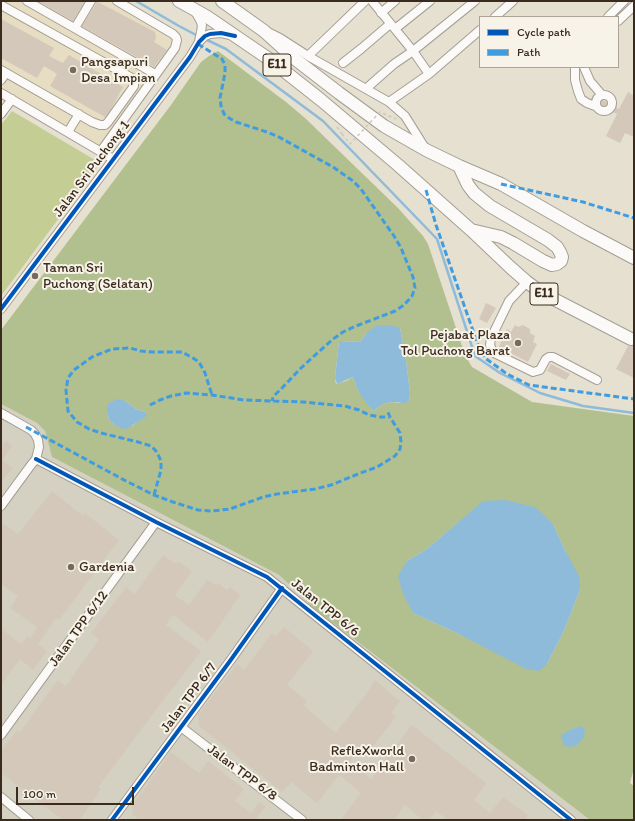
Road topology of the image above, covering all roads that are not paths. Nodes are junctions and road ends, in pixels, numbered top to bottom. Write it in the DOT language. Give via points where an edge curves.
graph roads {
  1 [pos="27,1"];
  2 [pos="90,1"];
  3 [pos="117,1"];
  4 [pos="179,1"];
  5 [pos="224,1"];
  6 [pos="365,1"];
  7 [pos="372,1"];
  8 [pos="395,1"];
  9 [pos="430,1"];
  10 [pos="475,1"];
  11 [pos="514,1"];
  12 [pos="624,1"];
  13 [pos="1,5"];
  14 [pos="634,6"];
  15 [pos="194,9"];
  16 [pos="381,13"];
  17 [pos="497,16"];
  18 [pos="609,16"];
  19 [pos="619,20"];
  20 [pos="392,26"];
  21 [pos="75,28"];
  22 [pos="264,31"];
  23 [pos="479,31"];
  24 [pos="235,36"];
  25 [pos="200,40"];
  26 [pos="412,51"];
  27 [pos="308,56"];
  28 [pos="343,62"];
  29 [pos="575,68"];
  30 [pos="584,68"];
  31 [pos="4,71"];
  32 [pos="156,74"];
  33 [pos="429,74"];
  34 [pos="1,80"];
  35 [pos="134,82"];
  36 [pos="369,86"];
  37 [pos="146,88"];
  38 [pos="1,93"];
  39 [pos="602,95"];
  40 [pos="12,99"];
  41 [pos="389,102"];
  42 [pos="595,106"];
  43 [pos="1,114"];
  44 [pos="79,114"];
  45 [pos="68,132"];
  46 [pos="426,150"];
  47 [pos="101,151"];
  48 [pos="114,159"];
  49 [pos="459,166"];
  50 [pos="471,230"];
  51 [pos="634,258"];
  52 [pos="527,282"];
  53 [pos="1,309"];
  54 [pos="631,339"];
  55 [pos="597,380"];
  56 [pos="1,412"];
  57 [pos="36,459"];
  58 [pos="1,506"];
  59 [pos="156,522"];
  60 [pos="282,588"];
  61 [pos="181,727"];
  62 [pos="1,735"];
  63 [pos="1,797"];
  64 [pos="117,818"];
  65 [pos="29,820"];
  66 [pos="302,820"];
  67 [pos="571,820"];
  1 -- 21 [label="street"];
  2 -- 21 [label="street"];
  3 -- 32 [label="street" via="176,37 175,48"];
  4 -- 15 [label="highway, E11"];
  5 -- 22 [label="highway, E11"];
  6 -- 27 [label="street"];
  7 -- 16 [label="street"];
  8 -- 16 [label="street"];
  9 -- 20 [label="street"];
  10 -- 26 [label="street"];
  11 -- 17 [label="street"];
  12 -- 18 [label="street"];
  13 -- 35 [label="street" via="132,78"];
  14 -- 19 [label="street"];
  15 -- 24 [label="highway, E11"];
  15 -- 25 [label="street, Jalan Sri Puchong 1" via="202,29"];
  16 -- 20 [label="street"];
  20 -- 26 [label="street"];
  20 -- 28 [label="street"];
  21 -- 32 [label="street"];
  22 -- 27 [label="street"];
  22 -- 46 [label="highway, E11" via="339,93 384,126"];
  23 -- 33 [label="street"];
  24 -- 25 [label="street, Jalan Sri Puchong 1" via="210,34"];
  24 -- 50 [label="highway, E11" via="321,100"];
  25 -- 48 [label="street, Jalan Sri Puchong 1"];
  26 -- 33 [label="street"];
  26 -- 36 [label="street"];
  27 -- 41 [label="street"];
  29 -- 42 [label="street" via="575,80 581,99"];
  30 -- 39 [label="street" via="590,81"];
  31 -- 34 [label="street"];
  31 -- 44 [label="street"];
  32 -- 37 [label="street"];
  33 -- 41 [label="street"];
  35 -- 37 [label="street"];
  35 -- 44 [label="street" via="132,90 105,125 97,124"];
  37 -- 47 [label="street"];
  38 -- 40 [label="street"];
  39 -- 42 [label="street" via="595,100"];
  39 -- 42 [label="street" via="607,95 611,99 611,107 607,111 602,111"];
  40 -- 43 [label="street"];
  40 -- 45 [label="street"];
  41 -- 46 [label="street" via="405,116"];
  44 -- 45 [label="street"];
  45 -- 47 [label="street"];
  46 -- 49 [label="highway, E11"];
  47 -- 48 [label="street"];
  48 -- 53 [label="street, Jalan Sri Puchong 1"];
  49 -- 50 [label="highway" via="474,193 490,206 557,247 562,257 561,261 552,265 501,237"];
  49 -- 51 [label="highway, E11" via="501,184"];
  50 -- 52 [label="highway, E11"];
  52 -- 54 [label="highway, E11" via="542,293"];
  52 -- 55 [label="street" via="509,301 491,338 493,352 533,372 540,370 549,357 553,357"];
  56 -- 57 [label="street" via="35,434 39,447"];
  57 -- 58 [label="street"];
  57 -- 59 [label="street, Jalan TPP 6/6"];
  59 -- 60 [label="street, Jalan TPP 6/6" via="267,577"];
  59 -- 62 [label="street, Jalan TPP 6/12"];
  60 -- 61 [label="street, Jalan TPP 6/7"];
  60 -- 67 [label="street, Jalan TPP 6/6"];
  61 -- 64 [label="street, Jalan TPP 6/7"];
  61 -- 66 [label="street, Jalan TPP 6/8"];
  63 -- 65 [label="street"];
}
